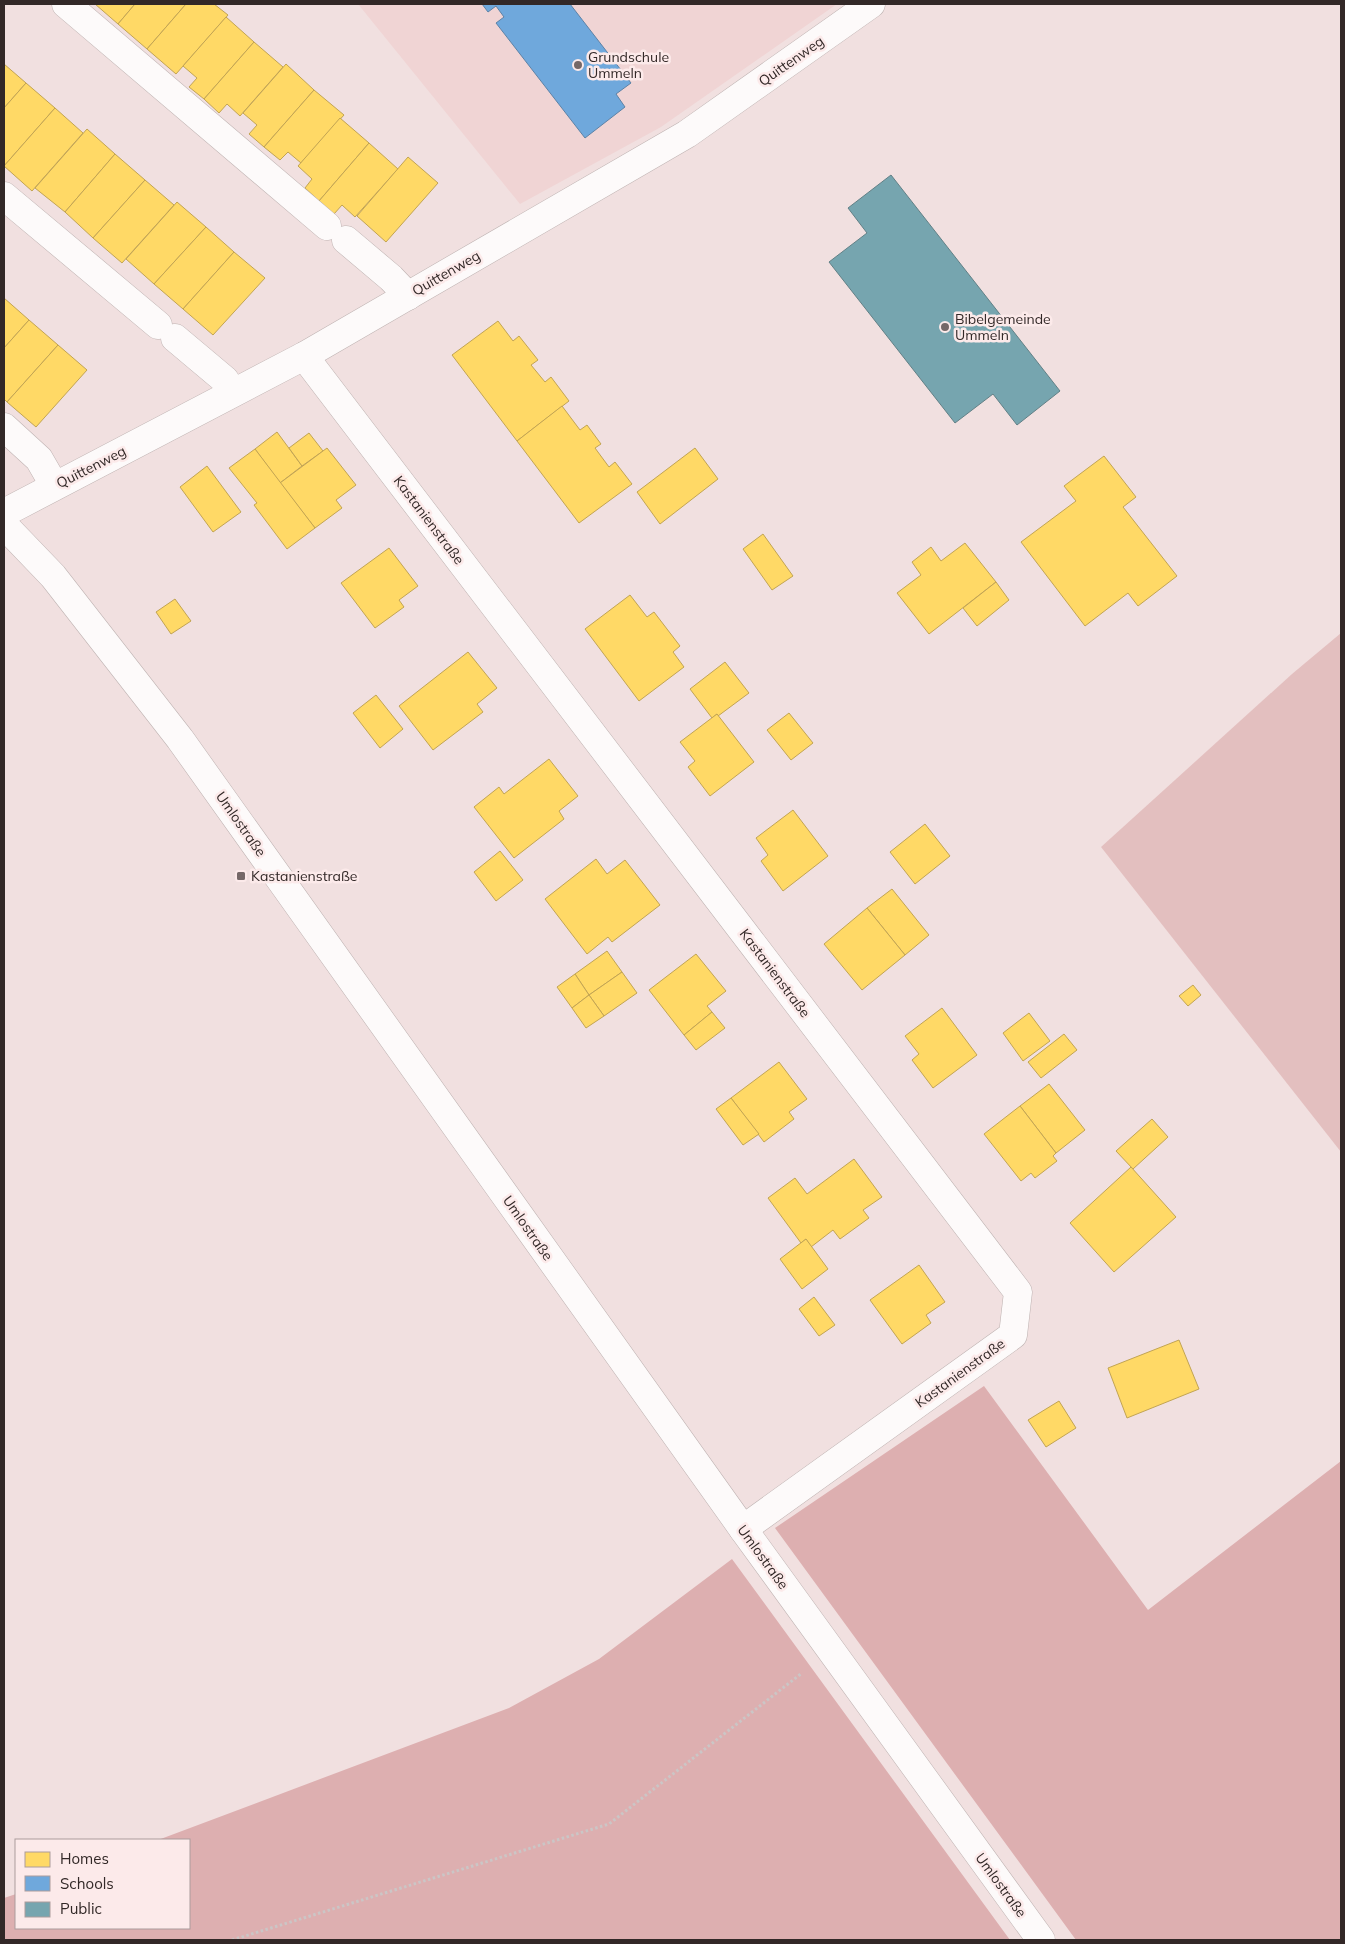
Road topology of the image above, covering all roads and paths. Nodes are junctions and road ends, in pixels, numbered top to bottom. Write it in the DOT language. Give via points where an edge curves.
graph roads {
  1 [pos="66,4"];
  2 [pos="871,4"];
  3 [pos="4,196"];
  4 [pos="408,296"];
  5 [pos="304,356"];
  6 [pos="232,393"];
  7 [pos="4,427"];
  8 [pos="54,486"];
  9 [pos="4,512"];
  10 [pos="4,524"];
  11 [pos="743,1528"];
  12 [pos="831,1650"];
  13 [pos="232,1940"];
  14 [pos="1041,1940"];
  1 -- 4 [label="street" via="391,278"];
  2 -- 4 [label="street, Quittenweg" via="687,134"];
  3 -- 6 [label="street" via="225,380"];
  4 -- 5 [label="street, Quittenweg"];
  5 -- 6 [label="street, Quittenweg"];
  5 -- 11 [label="street, Kastanienstraße" via="1018,1292 1013,1335"];
  6 -- 8 [label="street, Quittenweg"];
  7 -- 8 [label="street" via="39,459"];
  8 -- 9 [label="street, Quittenweg"];
  10 -- 11 [label="street, Umlostraße" via="53,576 180,739"];
  11 -- 12 [label="street, Umlostraße"];
  12 -- 13 [label="path" via="609,1824"];
  12 -- 14 [label="street, Umlostraße"];
}
